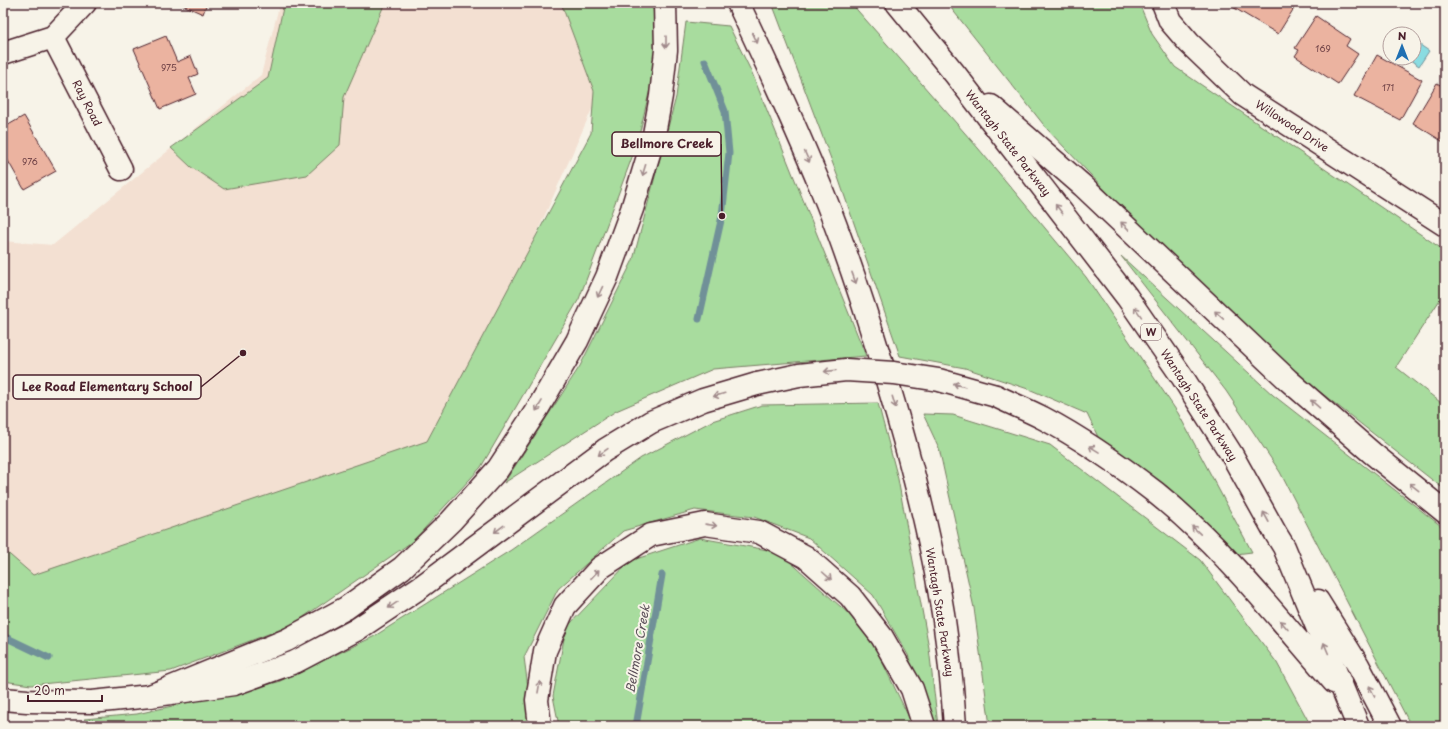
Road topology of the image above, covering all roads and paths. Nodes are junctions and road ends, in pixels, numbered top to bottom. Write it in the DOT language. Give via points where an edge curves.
graph roads {
  1 [pos="85,3"];
  2 [pos="665,3"];
  3 [pos="738,3"];
  4 [pos="897,3"];
  5 [pos="1163,3"];
  6 [pos="53,37"];
  7 [pos="3,53"];
  8 [pos="955,74"];
  9 [pos="122,169"];
  10 [pos="1445,225"];
  11 [pos="1445,512"];
  12 [pos="1284,547"];
  13 [pos="150,696"];
  14 [pos="1347,697"];
  15 [pos="3,699"];
  16 [pos="540,726"];
  17 [pos="924,726"];
  18 [pos="955,726"];
  19 [pos="1358,726"];
  20 [pos="1390,726"];
  1 -- 6 [label="main road"];
  2 -- 13 [label="main road, one-way" via="666,50 661,96 653,140 632,209 607,277 577,341 538,408 498,469 402,568 346,608 287,640"];
  3 -- 18 [label="main road, Wantagh State Parkway, one-way" via="821,188 862,297 895,406 919,494 937,579"];
  4 -- 8 [label="main road, Wantagh State Parkway / W"];
  5 -- 10 [label="main road, Willowood Drive" via="1170,21 1189,43 1243,95"];
  6 -- 7 [label="main road"];
  6 -- 9 [label="main road, Ray Road"];
  11 -- 8 [label="main road, one-way" via="1288,380 1083,186"];
  12 -- 8 [label="main road, Wantagh State Parkway / W, one-way" via="1228,449 1128,297"];
  14 -- 12 [label="main road, Wantagh State Parkway / W, one-way"];
  20 -- 12 [label="main road, one-way" via="1358,665"];
  14 -- 13 [label="main road, one-way, bridge" via="1196,529 1156,494 1099,452 1043,418 996,396 939,380 894,373 846,370 799,375 757,384 703,400 651,422 605,450 422,586 356,630 295,662 234,684"];
  13 -- 15 [label="main road" via="92,702"];
  14 -- 19 [label="main road, Wantagh State Parkway / W"];
  16 -- 17 [label="main road, one-way" via="537,700 545,651 565,606 600,568 651,536 705,524 759,532 806,557 850,596 882,636 912,688"];
}
